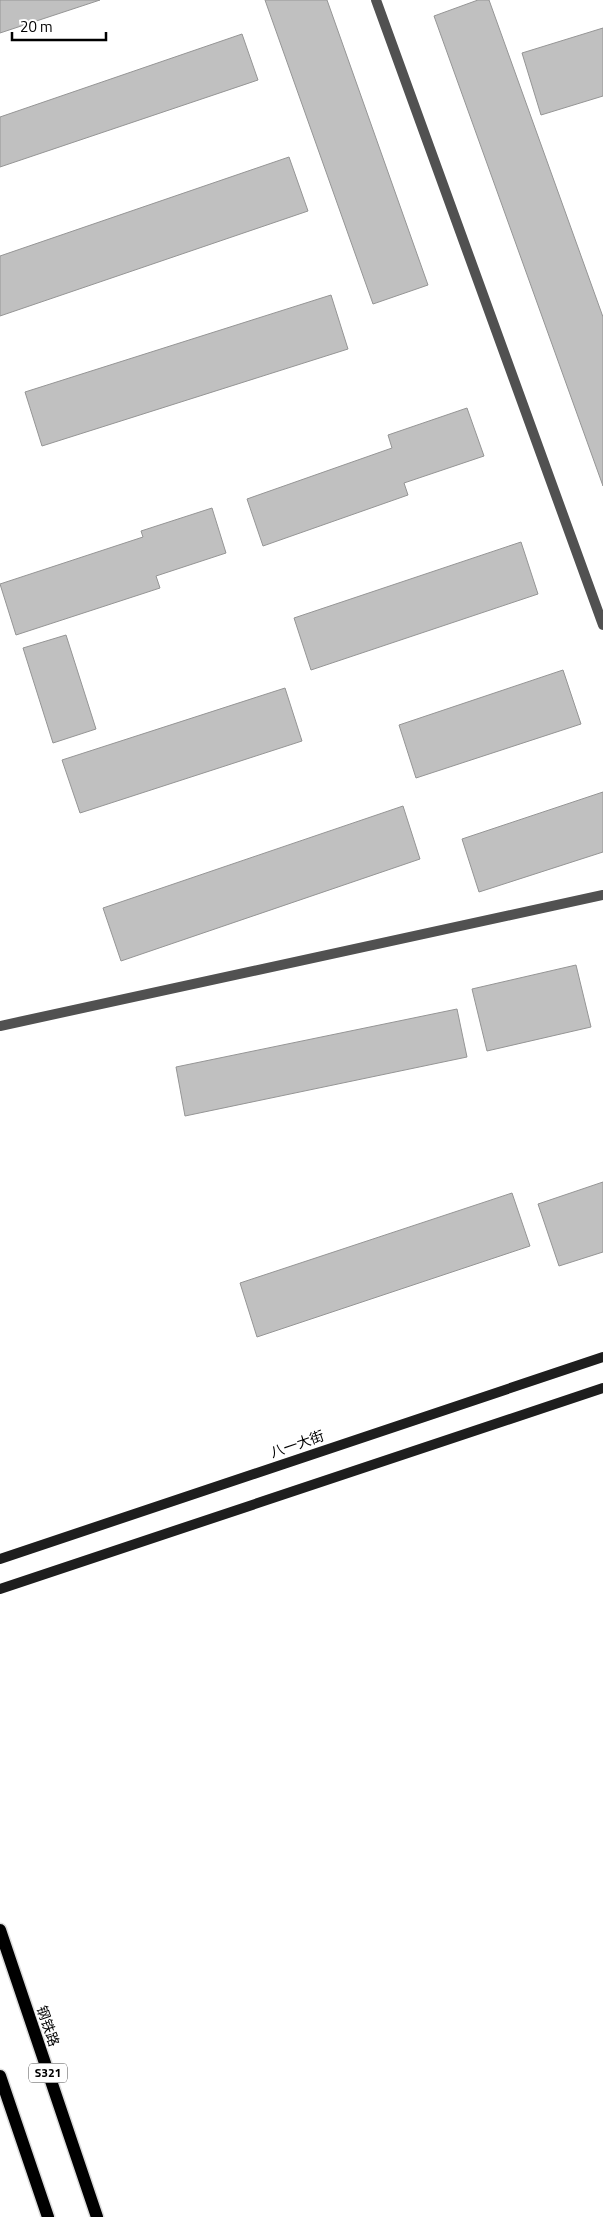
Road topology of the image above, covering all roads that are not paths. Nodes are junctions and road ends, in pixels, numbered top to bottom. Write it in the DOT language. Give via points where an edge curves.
graph roads {
  1 [pos="376,0"];
  2 [pos="603,625"];
  3 [pos="603,895"];
  4 [pos="0,1026"];
  5 [pos="603,1357"];
  6 [pos="603,1388"];
  7 [pos="0,1558"];
  8 [pos="0,1589"];
  9 [pos="0,1930"];
  10 [pos="0,2076"];
  11 [pos="48,2217"];
  12 [pos="97,2217"];
  1 -- 2 [label="street"];
  3 -- 4 [label="street"];
  5 -- 7 [label="street, 八一大街"];
  6 -- 8 [label="street"];
  9 -- 12 [label="main road, 钢铁路 / S321"];
  10 -- 11 [label="main road"];
}
